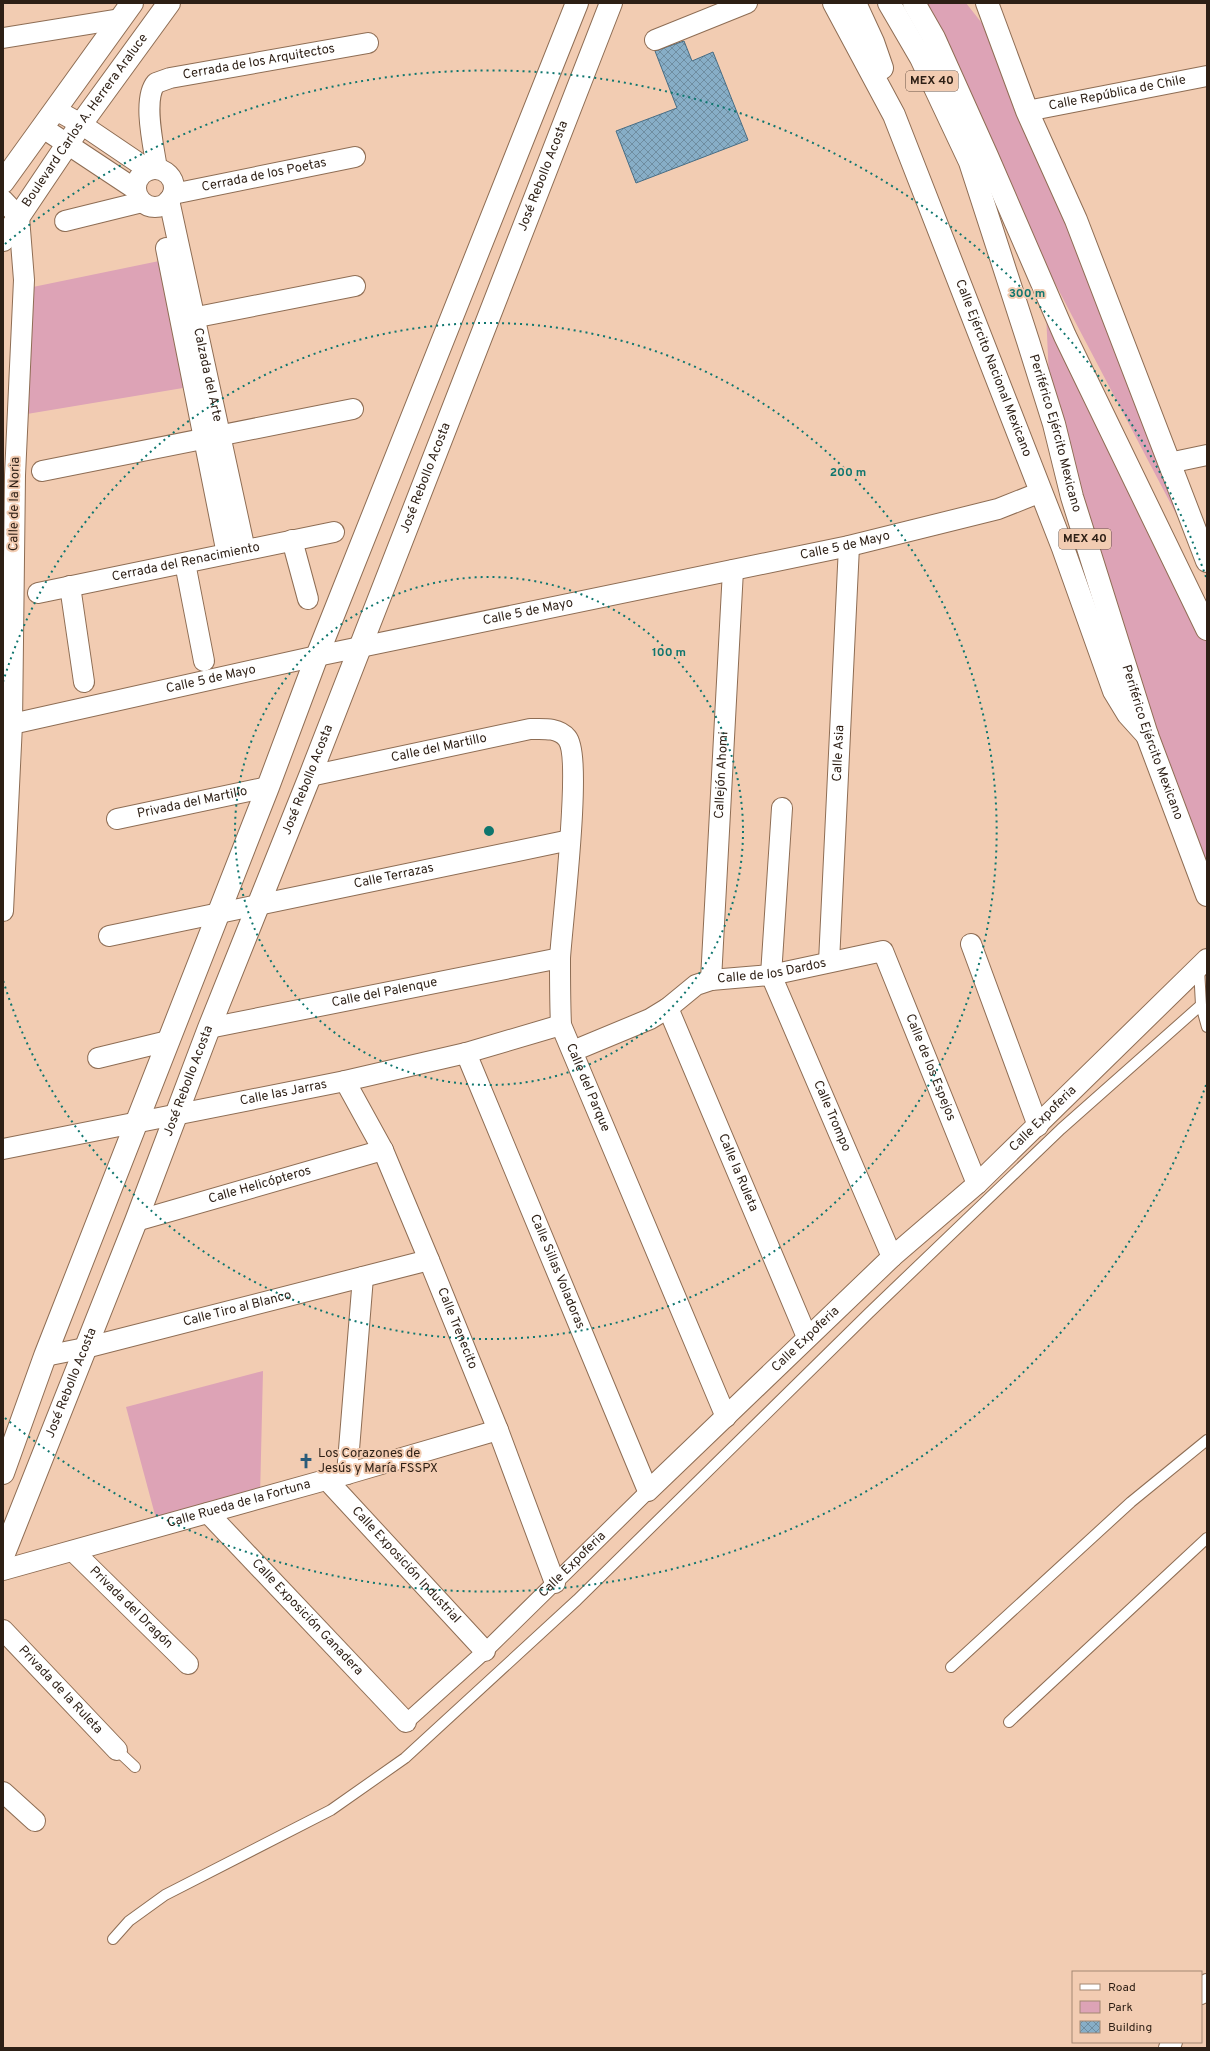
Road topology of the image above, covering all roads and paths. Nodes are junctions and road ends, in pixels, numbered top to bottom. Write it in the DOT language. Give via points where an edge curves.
graph roads {
  1 [pos="169,3"];
  2 [pos="577,3"];
  3 [pos="611,3"];
  4 [pos="747,3"];
  5 [pos="834,3"];
  6 [pos="855,3"];
  7 [pos="890,3"];
  8 [pos="914,3"];
  9 [pos="972,3"];
  10 [pos="987,3"];
  11 [pos="126,11"];
  12 [pos="3,38"];
  13 [pos="655,40"];
  14 [pos="1001,40"];
  15 [pos="368,43"];
  16 [pos="558,50"];
  17 [pos="587,63"];
  18 [pos="1207,76"];
  19 [pos="56,110"];
  20 [pos="1027,111"];
  21 [pos="894,115"];
  22 [pos="81,124"];
  23 [pos="43,128"];
  24 [pos="67,144"];
  25 [pos="124,153"];
  26 [pos="355,157"];
  27 [pos="979,159"];
  28 [pos="153,169"];
  29 [pos="110,173"];
  30 [pos="3,182"];
  31 [pos="156,199"];
  32 [pos="3,200"];
  33 [pos="19,217"];
  34 [pos="65,221"];
  35 [pos="3,240"];
  36 [pos="355,286"];
  37 [pos="187,319"];
  38 [pos="440,344"];
  39 [pos="474,356"];
  40 [pos="353,410"];
  41 [pos="212,438"];
  42 [pos="1207,455"];
  43 [pos="1169,463"];
  44 [pos="42,471"];
  45 [pos="1041,492"];
  46 [pos="334,532"];
  47 [pos="292,540"];
  48 [pos="849,546"];
  49 [pos="236,552"];
  50 [pos="1207,561"];
  51 [pos="185,563"];
  52 [pos="733,570"];
  53 [pos="70,586"];
  54 [pos="38,593"];
  55 [pos="308,598"];
  56 [pos="1207,629"];
  57 [pos="359,648"];
  58 [pos="317,656"];
  59 [pos="204,661"];
  60 [pos="84,682"];
  61 [pos="12,724"];
  62 [pos="1147,735"];
  63 [pos="567,738"];
  64 [pos="310,776"];
  65 [pos="268,787"];
  66 [pos="782,808"];
  67 [pos="117,818"];
  68 [pos="570,840"];
  69 [pos="1207,895"];
  70 [pos="258,907"];
  71 [pos="3,911"];
  72 [pos="217,914"];
  73 [pos="109,936"];
  74 [pos="972,944"];
  75 [pos="882,951"];
  76 [pos="560,958"];
  77 [pos="829,962"];
  78 [pos="1203,962"];
  79 [pos="771,975"];
  80 [pos="711,980"];
  81 [pos="1201,1005"];
  82 [pos="668,1008"];
  83 [pos="561,1025"];
  84 [pos="1207,1027"];
  85 [pos="209,1028"];
  86 [pos="168,1041"];
  87 [pos="573,1051"];
  88 [pos="466,1053"];
  89 [pos="98,1058"];
  90 [pos="345,1081"];
  91 [pos="177,1114"];
  92 [pos="136,1121"];
  93 [pos="1038,1126"];
  94 [pos="3,1149"];
  95 [pos="383,1150"];
  96 [pos="978,1184"];
  97 [pos="136,1221"];
  98 [pos="892,1257"];
  99 [pos="430,1260"];
  100 [pos="363,1276"];
  101 [pos="808,1337"];
  102 [pos="85,1348"];
  103 [pos="45,1356"];
  104 [pos="726,1417"];
  105 [pos="498,1430"];
  106 [pos="1207,1440"];
  107 [pos="3,1473"];
  108 [pos="348,1474"];
  109 [pos="327,1480"];
  110 [pos="648,1491"];
  111 [pos="208,1513"];
  112 [pos="1207,1538"];
  113 [pos="73,1551"];
  114 [pos="3,1556"];
  115 [pos="3,1570"];
  116 [pos="555,1583"];
  117 [pos="3,1630"];
  118 [pos="485,1651"];
  119 [pos="188,1664"];
  120 [pos="951,1667"];
  121 [pos="406,1722"];
  122 [pos="1008,1722"];
  123 [pos="117,1750"];
  124 [pos="135,1767"];
  125 [pos="3,1792"];
  126 [pos="35,1821"];
  127 [pos="113,1939"];
  1 -- 22 [label="main road, Boulevard Carlos A. Herrera Araluce"];
  2 -- 16 [label="main road"];
  3 -- 17 [label="main road, José Rebollo Acosta"];
  4 -- 13 [label="street"];
  5 -- 21 [label="main road, Calle Ejército Nacional Mexicano"];
  6 -- 21 [label="main road" via="882,66"];
  7 -- 27 [label="main road, Periférico Ejército Mexicano / MEX 40"];
  8 -- 27 [label="main road, Periférico Ejército Mexicano / MEX 40" via="934,38"];
  9 -- 14 [label="main road"];
  10 -- 14 [label="main road"];
  11 -- 12 [label="street"];
  11 -- 19 [label="main road"];
  14 -- 20 [label="main road"];
  15 -- 28 [label="street, Cerrada de los Arquitectos" via="156,82 150,94"];
  16 -- 17 [label="main road"];
  16 -- 38 [label="main road"];
  17 -- 39 [label="main road, José Rebollo Acosta"];
  18 -- 20 [label="street, Calle República de Chile"];
  19 -- 22 [label="street"];
  19 -- 23 [label="main road"];
  20 -- 43 [label="main road" via="1076,220"];
  21 -- 45 [label="main road, Calle Ejército Nacional Mexicano"];
  22 -- 24 [label="main road, Boulevard Carlos A. Herrera Araluce"];
  22 -- 25 [label="street"];
  23 -- 24 [label="street"];
  23 -- 30 [label="main road"];
  24 -- 29 [label="street"];
  24 -- 33 [label="main road, Boulevard Carlos A. Herrera Araluce"];
  25 -- 28 [label="street"];
  25 -- 29 [label="street"];
  26 -- 31 [label="street, Cerrada de los Poetas"];
  27 -- 56 [label="main road, Periférico Ejército Mexicano / MEX 40"];
  27 -- 62 [label="main road, Periférico Ejército Mexicano / MEX 40" via="1028,341 1054,424 1072,497"];
  28 -- 31 [label="street" via="139,177"];
  28 -- 31 [label="street, Calzada del Arte" via="165,172 174,186"];
  29 -- 31 [label="street"];
  31 -- 34 [label="street, Cerrada de los Poetas"];
  31 -- 37 [label="street, Calzada del Arte"];
  32 -- 33 [label="street"];
  33 -- 35 [label="main road, Boulevard Carlos A. Herrera Araluce"];
  33 -- 61 [label="street, Calle de la Noria" via="24,280 15,475"];
  36 -- 37 [label="street"];
  37 -- 41 [label="street, Calzada del Arte"];
  38 -- 39 [label="main road"];
  38 -- 58 [label="main road"];
  39 -- 57 [label="main road, José Rebollo Acosta"];
  40 -- 41 [label="street"];
  41 -- 44 [label="street"];
  41 -- 49 [label="street, Calzada del Arte"];
  42 -- 43 [label="street"];
  43 -- 50 [label="main road"];
  45 -- 48 [label="street, Calle 5 de Mayo" via="998,509"];
  45 -- 62 [label="main road, Calle Ejército Nacional Mexicano" via="1114,691 1128,714"];
  46 -- 47 [label="street, Cerrada del Renacimiento"];
  47 -- 49 [label="street, Cerrada del Renacimiento"];
  47 -- 55 [label="street"];
  48 -- 52 [label="street, Calle 5 de Mayo"];
  48 -- 77 [label="street, Calle Asia"];
  49 -- 51 [label="street, Cerrada del Renacimiento"];
  51 -- 53 [label="street, Cerrada del Renacimiento"];
  51 -- 59 [label="street"];
  52 -- 57 [label="street, Calle 5 de Mayo"];
  52 -- 80 [label="street, Callejón Ahomi"];
  53 -- 54 [label="street, Cerrada del Renacimiento"];
  53 -- 60 [label="street"];
  57 -- 58 [label="street, Calle 5 de Mayo"];
  57 -- 64 [label="main road, José Rebollo Acosta"];
  58 -- 61 [label="street, Calle 5 de Mayo"];
  58 -- 65 [label="main road"];
  61 -- 71 [label="street, Calle de la Noria"];
  62 -- 69 [label="main road, Periférico Ejército Mexicano / MEX 40"];
  63 -- 64 [label="street, Calle del Martillo" via="549,729 530,729"];
  63 -- 68 [label="street, Calle del Parque" via="573,761"];
  64 -- 70 [label="main road, José Rebollo Acosta"];
  65 -- 67 [label="street, Privada del Martillo"];
  65 -- 72 [label="main road"];
  66 -- 79 [label="street"];
  68 -- 70 [label="street, Calle Terrazas" via="425,869"];
  68 -- 76 [label="street, Calle del Parque"];
  70 -- 72 [label="street, Calle Terrazas"];
  70 -- 85 [label="main road, José Rebollo Acosta"];
  72 -- 73 [label="street, Calle Terrazas"];
  72 -- 86 [label="main road"];
  74 -- 93 [label="street"];
  75 -- 77 [label="street, Calle de los Dardos"];
  75 -- 96 [label="street, Calle de los Espejos"];
  76 -- 83 [label="street, Calle del Parque"];
  76 -- 85 [label="street, Calle del Palenque"];
  77 -- 79 [label="street, Calle de los Dardos"];
  78 -- 81 [label="lane"];
  78 -- 93 [label="street, Calle Expoferia"];
  79 -- 80 [label="street, Calle de los Dardos"];
  79 -- 98 [label="street, Calle Trompo"];
  80 -- 82 [label="street, Calle de los Dardos" via="696,985"];
  81 -- 84 [label="lane"];
  81 -- 127 [label="lane" via="1061,1129 870,1312 577,1600 405,1758 331,1810 165,1895 129,1921"];
  82 -- 87 [label="street, Calle de los Dardos" via="606,1039"];
  82 -- 101 [label="street, Calle la Ruleta"];
  83 -- 87 [label="street, Calle del Parque"];
  83 -- 88 [label="street, Calle las Jarras"];
  85 -- 91 [label="main road, José Rebollo Acosta"];
  86 -- 89 [label="street"];
  86 -- 92 [label="main road"];
  87 -- 104 [label="street, Calle del Parque"];
  88 -- 90 [label="street, Calle las Jarras"];
  88 -- 110 [label="street, Calle Sillas Voladoras"];
  90 -- 91 [label="street, Calle las Jarras"];
  90 -- 95 [label="street, Calle Trenecito"];
  91 -- 92 [label="street, Calle las Jarras"];
  91 -- 97 [label="main road, José Rebollo Acosta"];
  92 -- 94 [label="street, Calle las Jarras"];
  92 -- 103 [label="main road"];
  93 -- 96 [label="street, Calle Expoferia"];
  95 -- 97 [label="street, Calle Helicópteros"];
  95 -- 99 [label="street, Calle Trenecito"];
  96 -- 98 [label="street, Calle Expoferia"];
  97 -- 102 [label="main road, José Rebollo Acosta"];
  98 -- 101 [label="street, Calle Expoferia"];
  99 -- 100 [label="street, Calle Tiro al Blanco"];
  99 -- 105 [label="street, Calle Trenecito"];
  100 -- 102 [label="street, Calle Tiro al Blanco"];
  100 -- 108 [label="street"];
  101 -- 104 [label="street, Calle Expoferia"];
  102 -- 103 [label="street, Calle Tiro al Blanco"];
  102 -- 114 [label="main road, José Rebollo Acosta"];
  103 -- 107 [label="main road"];
  104 -- 110 [label="street, Calle Expoferia"];
  105 -- 108 [label="street, Calle Rueda de la Fortuna"];
  105 -- 116 [label="street, Calle Trenecito"];
  106 -- 120 [label="lane" via="1131,1502"];
  108 -- 109 [label="street, Calle Rueda de la Fortuna"];
  109 -- 111 [label="street, Calle Rueda de la Fortuna"];
  109 -- 118 [label="street, Calle Exposición Industrial"];
  110 -- 116 [label="street, Calle Expoferia"];
  111 -- 113 [label="street, Calle Rueda de la Fortuna"];
  111 -- 121 [label="street, Calle Exposición Ganadera"];
  112 -- 122 [label="lane"];
  113 -- 115 [label="street, Calle Rueda de la Fortuna"];
  113 -- 119 [label="street, Privada del Dragón"];
  116 -- 118 [label="street, Calle Expoferia"];
  117 -- 123 [label="street, Privada de la Ruleta"];
  118 -- 121 [label="street, Calle Expoferia"];
  123 -- 124 [label="lane"];
  125 -- 126 [label="street"];
}
